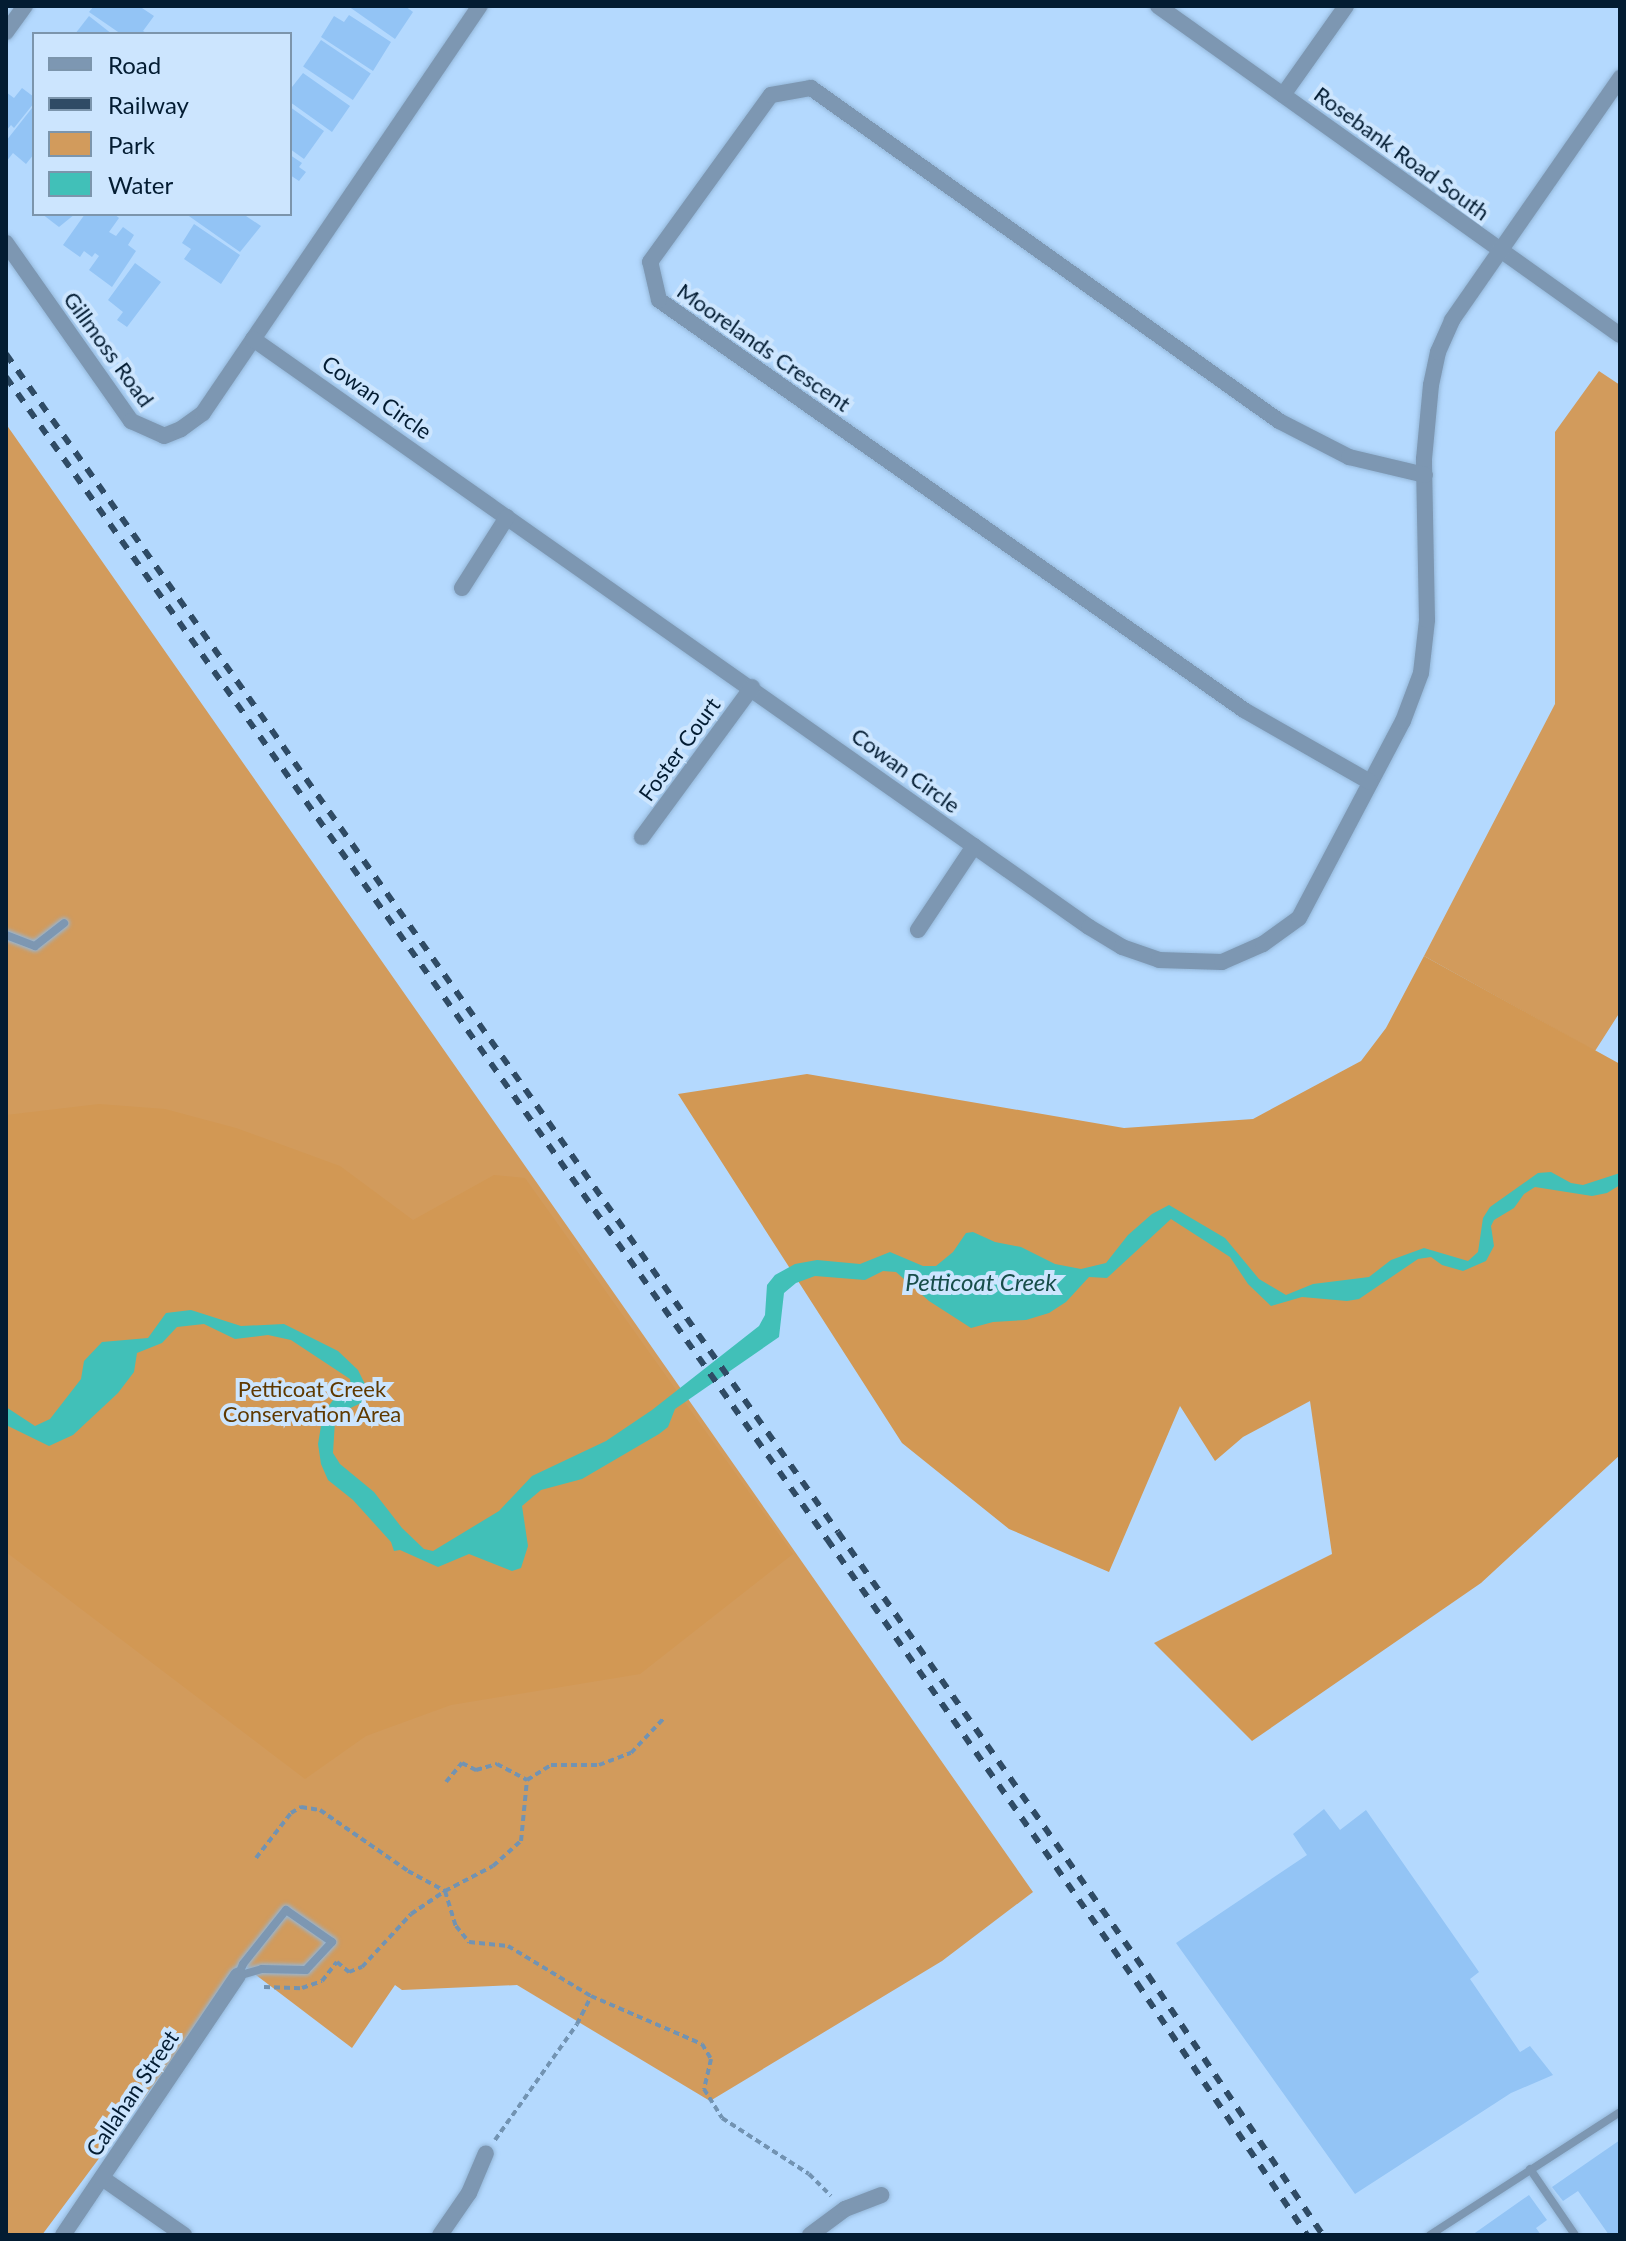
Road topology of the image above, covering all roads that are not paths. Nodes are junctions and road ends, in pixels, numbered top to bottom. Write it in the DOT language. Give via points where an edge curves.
graph roads {
  1 [pos="25,6"];
  2 [pos="480,6"];
  3 [pos="1158,6"];
  4 [pos="1346,6"];
  5 [pos="6,32"];
  6 [pos="1620,78"];
  7 [pos="1283,95"];
  8 [pos="6,243"];
  9 [pos="1500,252"];
  10 [pos="1620,335"];
  11 [pos="253,339"];
  12 [pos="1425,475"];
  13 [pos="507,517"];
  14 [pos="462,588"];
  15 [pos="752,687"];
  16 [pos="1370,782"];
  17 [pos="642,837"];
  18 [pos="974,846"];
  19 [pos="64,923"];
  20 [pos="918,930"];
  21 [pos="6,935"];
  22 [pos="238,1976"];
  23 [pos="1620,2112"];
  24 [pos="486,2153"];
  25 [pos="1530,2169"];
  26 [pos="102,2178"];
  27 [pos="881,2195"];
  28 [pos="63,2235"];
  29 [pos="184,2235"];
  30 [pos="440,2235"];
  31 [pos="810,2235"];
  32 [pos="1430,2235"];
  33 [pos="1575,2235"];
  1 -- 5 [label="street"];
  2 -- 11 [label="street"];
  3 -- 7 [label="street, Rosebank Road South"];
  4 -- 7 [label="street"];
  6 -- 9 [label="street, Cowan Circle"];
  7 -- 9 [label="street, Rosebank Road South"];
  8 -- 11 [label="street, Gillmoss Road" via="131,421 149,432 164,436 192,423"];
  9 -- 10 [label="street, Rosebank Road South"];
  9 -- 12 [label="street, Cowan Circle" via="1452,320 1438,352"];
  11 -- 13 [label="street, Cowan Circle"];
  12 -- 16 [label="street, Cowan Circle" via="1427,620 1421,673 1403,721"];
  12 -- 16 [label="street, Moorelands Crescent" via="1349,457 1279,421 811,88 771,95 650,262 659,300 1244,710"];
  13 -- 14 [label="street"];
  13 -- 15 [label="street, Cowan Circle"];
  15 -- 17 [label="street, Foster Court"];
  15 -- 18 [label="street, Cowan Circle"];
  16 -- 18 [label="street, Cowan Circle" via="1299,918 1263,944 1222,962 1159,960 1122,947"];
  18 -- 20 [label="street"];
  19 -- 21 [label="lane" via="35,946"];
  22 -- 22 [label="lane" via="262,1969 306,1970 332,1942 286,1910"];
  22 -- 26 [label="street, Callahan Street"];
  23 -- 25 [label="lane"];
  24 -- 30 [label="street" via="469,2193"];
  25 -- 32 [label="lane"];
  25 -- 33 [label="lane"];
  26 -- 28 [label="street, Callahan Street"];
  26 -- 29 [label="street"];
  27 -- 31 [label="street" via="845,2209"];
}
